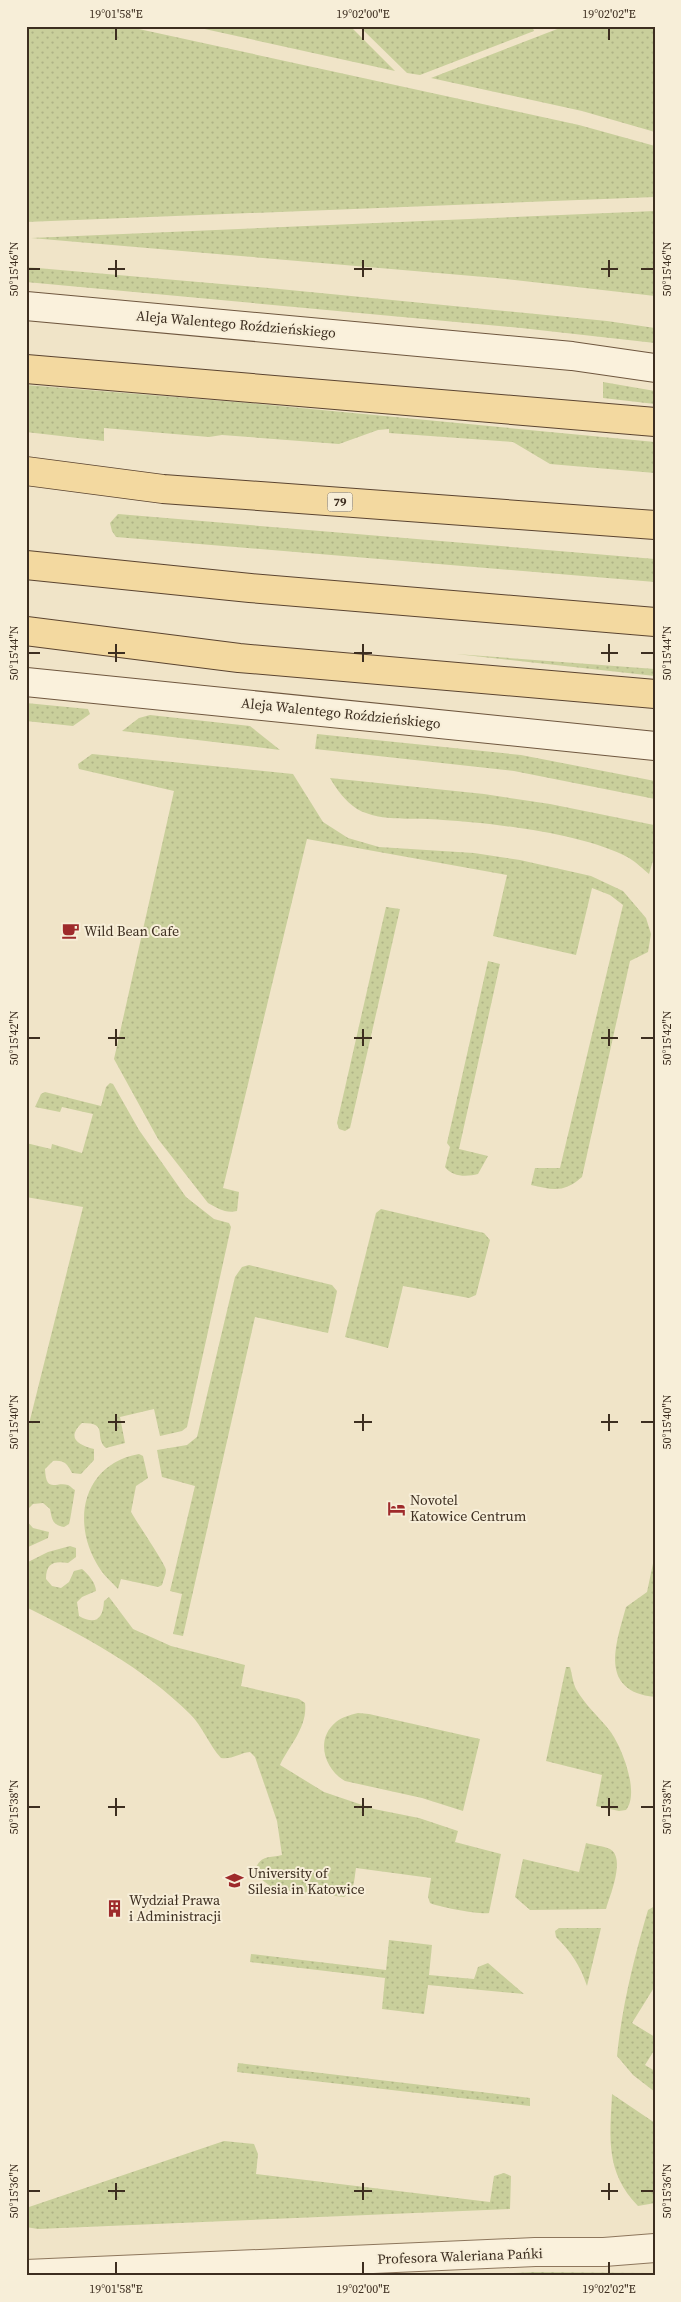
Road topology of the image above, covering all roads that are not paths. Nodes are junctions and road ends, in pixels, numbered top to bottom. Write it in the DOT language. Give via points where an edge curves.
graph roads {
  1 [pos="26,306"];
  2 [pos="26,368"];
  3 [pos="655,368"];
  4 [pos="655,422"];
  5 [pos="26,471"];
  6 [pos="655,526"];
  7 [pos="26,564"];
  8 [pos="655,622"];
  9 [pos="26,631"];
  10 [pos="26,682"];
  11 [pos="655,694"];
  12 [pos="655,746"];
  13 [pos="655,2248"];
  14 [pos="26,2274"];
  1 -- 3 [label="main road, Aleja Walentego Roździeńskiego" via="552,354"];
  2 -- 4 [label="main road"];
  5 -- 6 [label="main road, 79" via="162,489"];
  7 -- 8 [label="main road" via="250,588"];
  9 -- 11 [label="main road" via="239,658"];
  10 -- 12 [label="main road, Aleja Walentego Roździeńskiego"];
  13 -- 14 [label="main road, Profesora Waleriana Pańki"];
}
